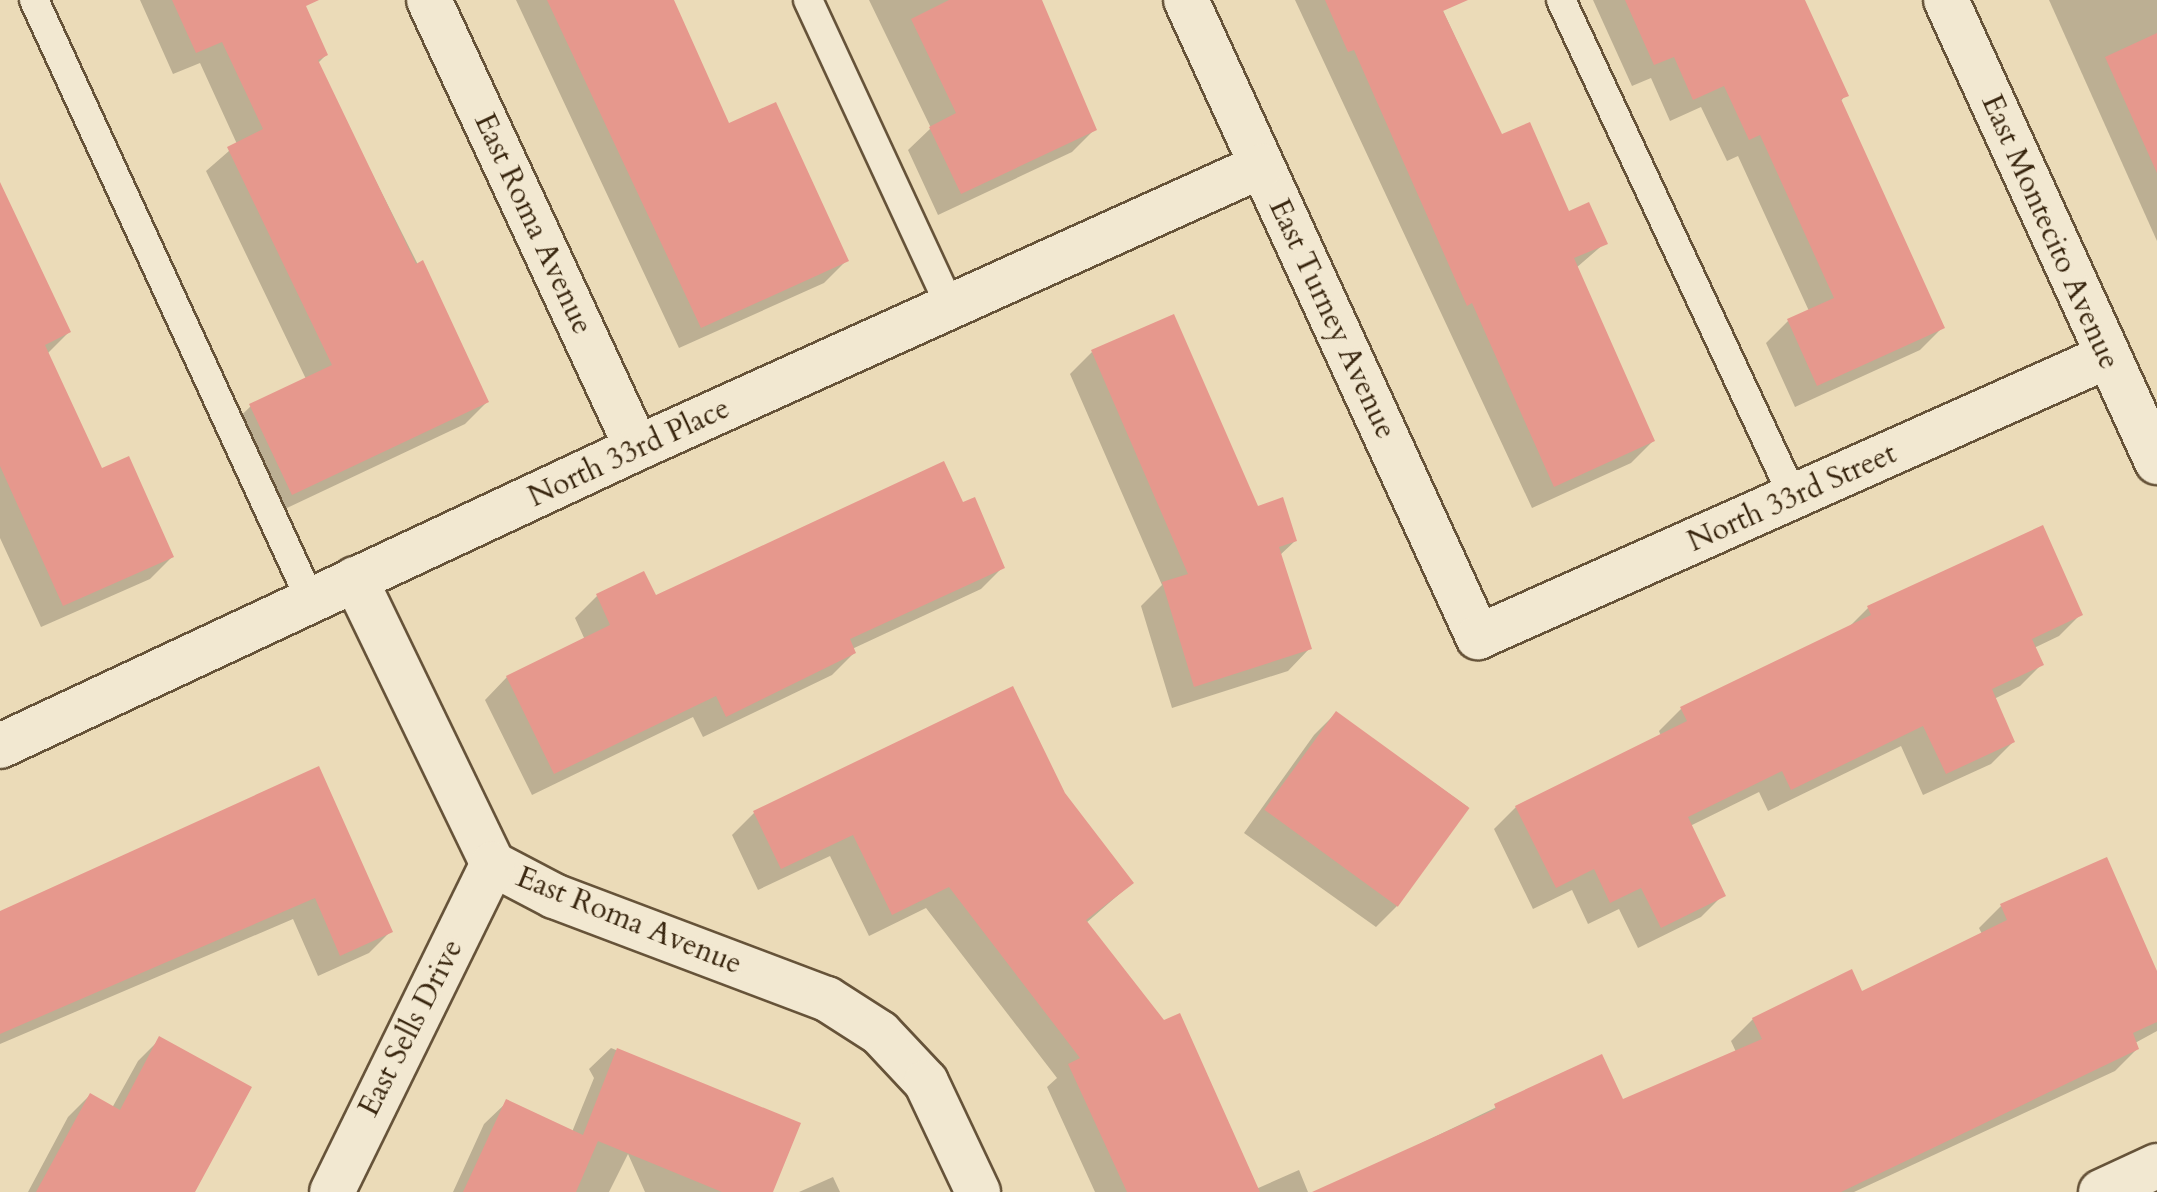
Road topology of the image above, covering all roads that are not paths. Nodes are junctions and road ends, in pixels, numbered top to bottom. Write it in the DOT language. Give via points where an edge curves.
graph roads {
  1 [pos="34,0"];
  2 [pos="429,0"];
  3 [pos="808,0"];
  4 [pos="1186,0"];
  5 [pos="1561,0"];
  6 [pos="1946,0"];
  7 [pos="1261,166"];
  8 [pos="950,306"];
  9 [pos="2106,357"];
  10 [pos="637,448"];
  11 [pos="2157,462"];
  12 [pos="1794,498"];
  13 [pos="355,579"];
  14 [pos="311,601"];
  15 [pos="1478,637"];
  16 [pos="3,737"];
  17 [pos="493,864"];
  18 [pos="2157,1166"];
  19 [pos="332,1192"];
  20 [pos="978,1192"];
  21 [pos="2101,1192"];
  1 -- 14 [label="lane"];
  2 -- 10 [label="street, East Roma Avenue"];
  3 -- 8 [label="lane"];
  4 -- 7 [label="street, East Turney Avenue"];
  5 -- 12 [label="lane"];
  6 -- 9 [label="street, East Montecito Avenue"];
  7 -- 8 [label="street, North 33rd Place"];
  7 -- 15 [label="street, East Turney Avenue"];
  8 -- 10 [label="street, North 33rd Place"];
  9 -- 11 [label="street, East Montecito Avenue"];
  9 -- 12 [label="street, North 33rd Street"];
  10 -- 13 [label="street, North 33rd Place"];
  12 -- 15 [label="street, North 33rd Street"];
  13 -- 14 [label="street, North 33rd Place"];
  13 -- 17 [label="street, East Roma Avenue"];
  14 -- 16 [label="street, North 33rd Place"];
  17 -- 19 [label="street, East Sells Drive"];
  17 -- 20 [label="street, East Roma Avenue" via="554,896 827,999 880,1033 926,1082"];
  18 -- 21 [label="street"];
}
